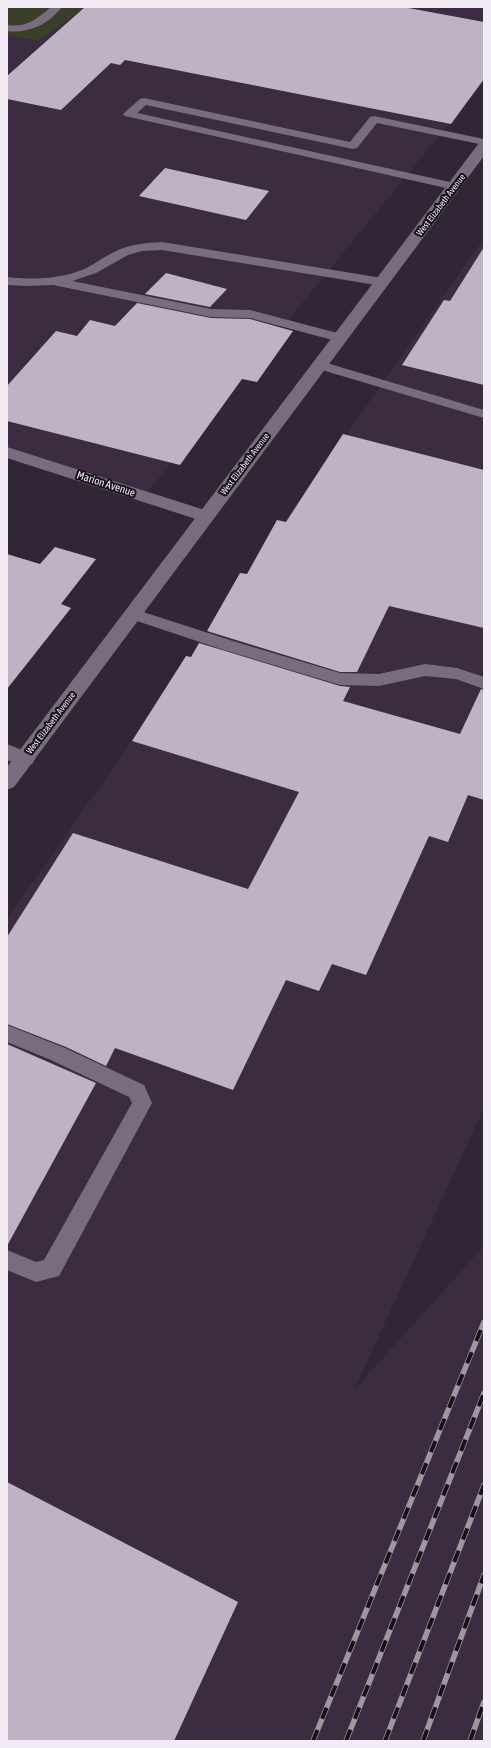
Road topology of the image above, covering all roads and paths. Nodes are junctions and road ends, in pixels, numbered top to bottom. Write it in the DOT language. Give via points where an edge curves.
graph roads {
  1 [pos="57,7"];
  2 [pos="7,28"];
  3 [pos="484,142"];
  4 [pos="353,146"];
  5 [pos="484,146"];
  6 [pos="341,160"];
  7 [pos="455,186"];
  8 [pos="7,281"];
  9 [pos="49,281"];
  10 [pos="382,282"];
  11 [pos="340,338"];
  12 [pos="320,365"];
  13 [pos="484,414"];
  14 [pos="7,452"];
  15 [pos="205,516"];
  16 [pos="134,614"];
  17 [pos="484,683"];
  18 [pos="16,755"];
  19 [pos="7,782"];
  20 [pos="7,1033"];
  21 [pos="7,1260"];
  1 -- 2 [label="lane" via="37,25 14,30"];
  3 -- 4 [label="lane" via="374,119"];
  4 -- 6 [label="lane"];
  4 -- 6 [label="lane" via="144,101 129,114"];
  5 -- 7 [label="street, West Elizabeth Avenue"];
  6 -- 7 [label="lane"];
  7 -- 10 [label="street, West Elizabeth Avenue"];
  8 -- 9 [label="lane"];
  9 -- 10 [label="lane" via="88,272 126,251 162,246"];
  9 -- 11 [label="lane" via="211,312 250,314"];
  10 -- 11 [label="street, West Elizabeth Avenue"];
  11 -- 12 [label="street, West Elizabeth Avenue"];
  12 -- 13 [label="lane"];
  12 -- 15 [label="street, West Elizabeth Avenue"];
  14 -- 15 [label="street, Marion Avenue"];
  15 -- 16 [label="street, West Elizabeth Avenue"];
  16 -- 17 [label="lane" via="340,679 379,680 425,670 457,674"];
  16 -- 18 [label="street, West Elizabeth Avenue"];
  18 -- 19 [label="street, West Elizabeth Avenue"];
  20 -- 21 [label="lane" via="137,1091 142,1104 51,1269 36,1272"];
}
